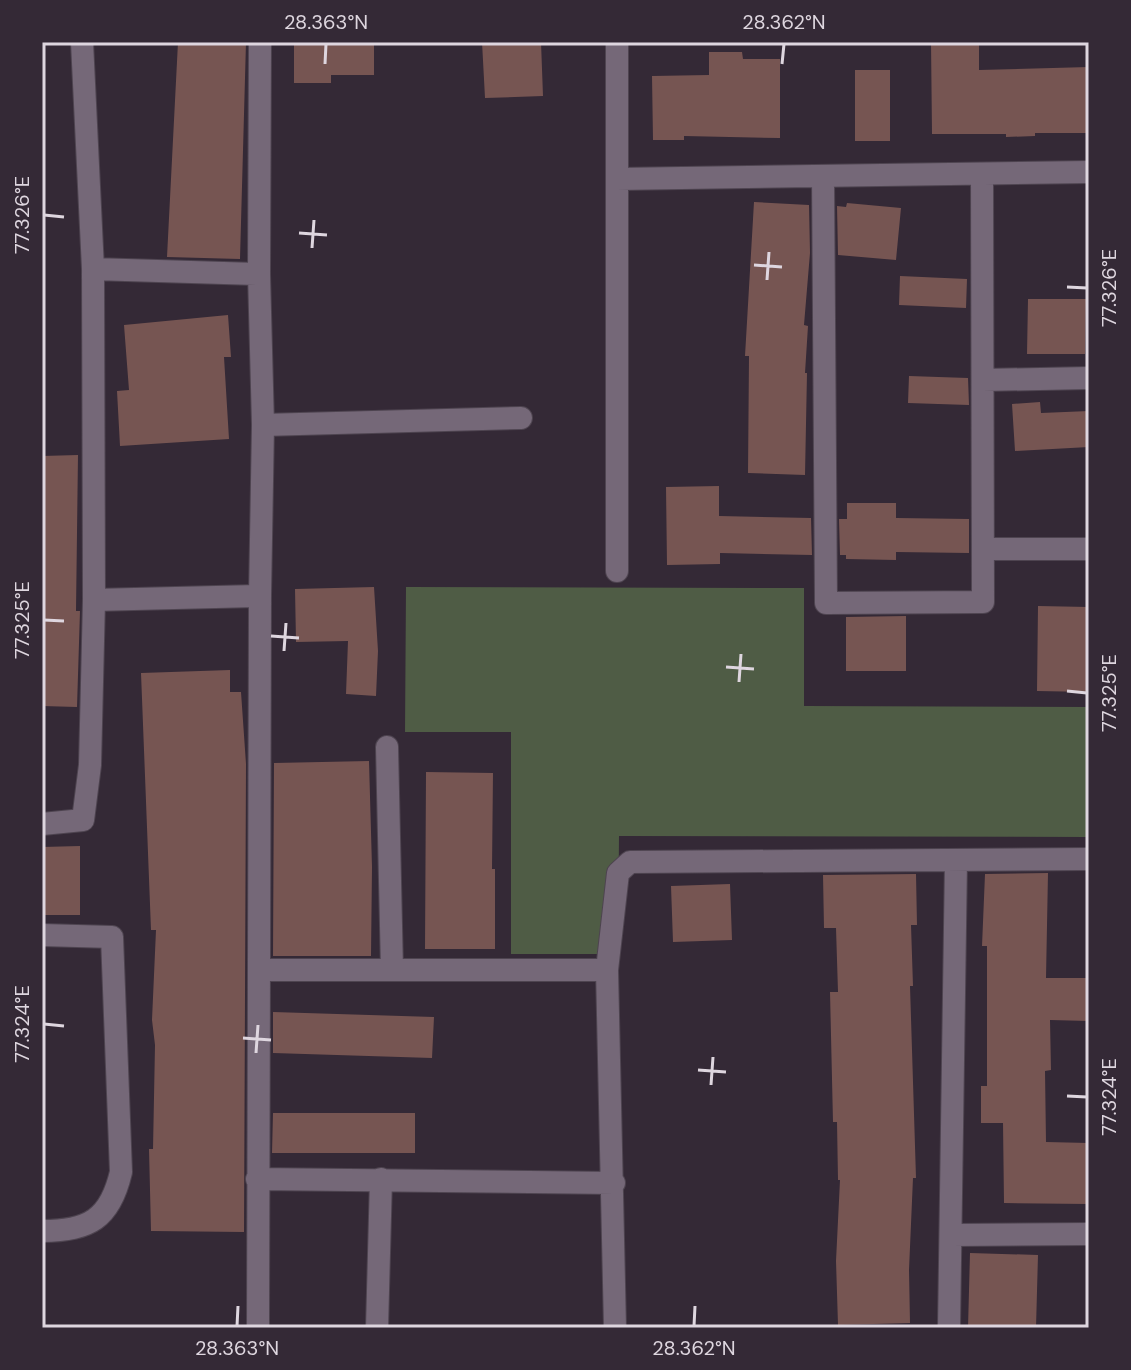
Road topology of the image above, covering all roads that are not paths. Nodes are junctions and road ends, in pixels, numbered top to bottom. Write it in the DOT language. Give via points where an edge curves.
graph roads {
  1 [pos="82,42"];
  2 [pos="260,42"];
  3 [pos="617,42"];
  4 [pos="1089,172"];
  5 [pos="982,174"];
  6 [pos="823,176"];
  7 [pos="617,179"];
  8 [pos="93,269"];
  9 [pos="259,274"];
  10 [pos="1089,378"];
  11 [pos="983,380"];
  12 [pos="521,418"];
  13 [pos="263,425"];
  14 [pos="983,549"];
  15 [pos="1089,549"];
  16 [pos="617,571"];
  17 [pos="260,596"];
  18 [pos="94,600"];
  19 [pos="387,747"];
  20 [pos="42,824"];
  21 [pos="1089,859"];
  22 [pos="956,860"];
  23 [pos="42,935"];
  24 [pos="260,970"];
  25 [pos="392,970"];
  26 [pos="607,970"];
  27 [pos="257,1179"];
  28 [pos="381,1179"];
  29 [pos="614,1183"];
  30 [pos="42,1231"];
  31 [pos="1089,1234"];
  32 [pos="951,1235"];
  33 [pos="258,1328"];
  34 [pos="377,1328"];
  35 [pos="615,1328"];
  36 [pos="949,1328"];
  1 -- 8 [label="street"];
  2 -- 9 [label="street"];
  3 -- 7 [label="street"];
  4 -- 5 [label="street"];
  5 -- 6 [label="street"];
  5 -- 11 [label="street"];
  6 -- 7 [label="street"];
  6 -- 14 [label="street" via="826,603 983,602"];
  7 -- 16 [label="street"];
  8 -- 9 [label="street"];
  8 -- 18 [label="street"];
  9 -- 13 [label="street"];
  10 -- 11 [label="street"];
  11 -- 14 [label="street"];
  12 -- 13 [label="street"];
  13 -- 17 [label="street"];
  14 -- 15 [label="street"];
  17 -- 18 [label="street"];
  17 -- 24 [label="street"];
  18 -- 20 [label="street" via="90,765 83,820"];
  19 -- 25 [label="street"];
  21 -- 22 [label="street"];
  22 -- 26 [label="street" via="630,862 618,873"];
  22 -- 32 [label="street"];
  23 -- 30 [label="street" via="112,937 121,1172 115,1197 99,1217 70,1231"];
  24 -- 25 [label="street"];
  24 -- 27 [label="street"];
  25 -- 26 [label="street"];
  26 -- 29 [label="street"];
  27 -- 28 [label="street"];
  27 -- 33 [label="street"];
  28 -- 29 [label="street"];
  28 -- 34 [label="street"];
  29 -- 35 [label="street"];
  31 -- 32 [label="street"];
  32 -- 36 [label="street"];
}
